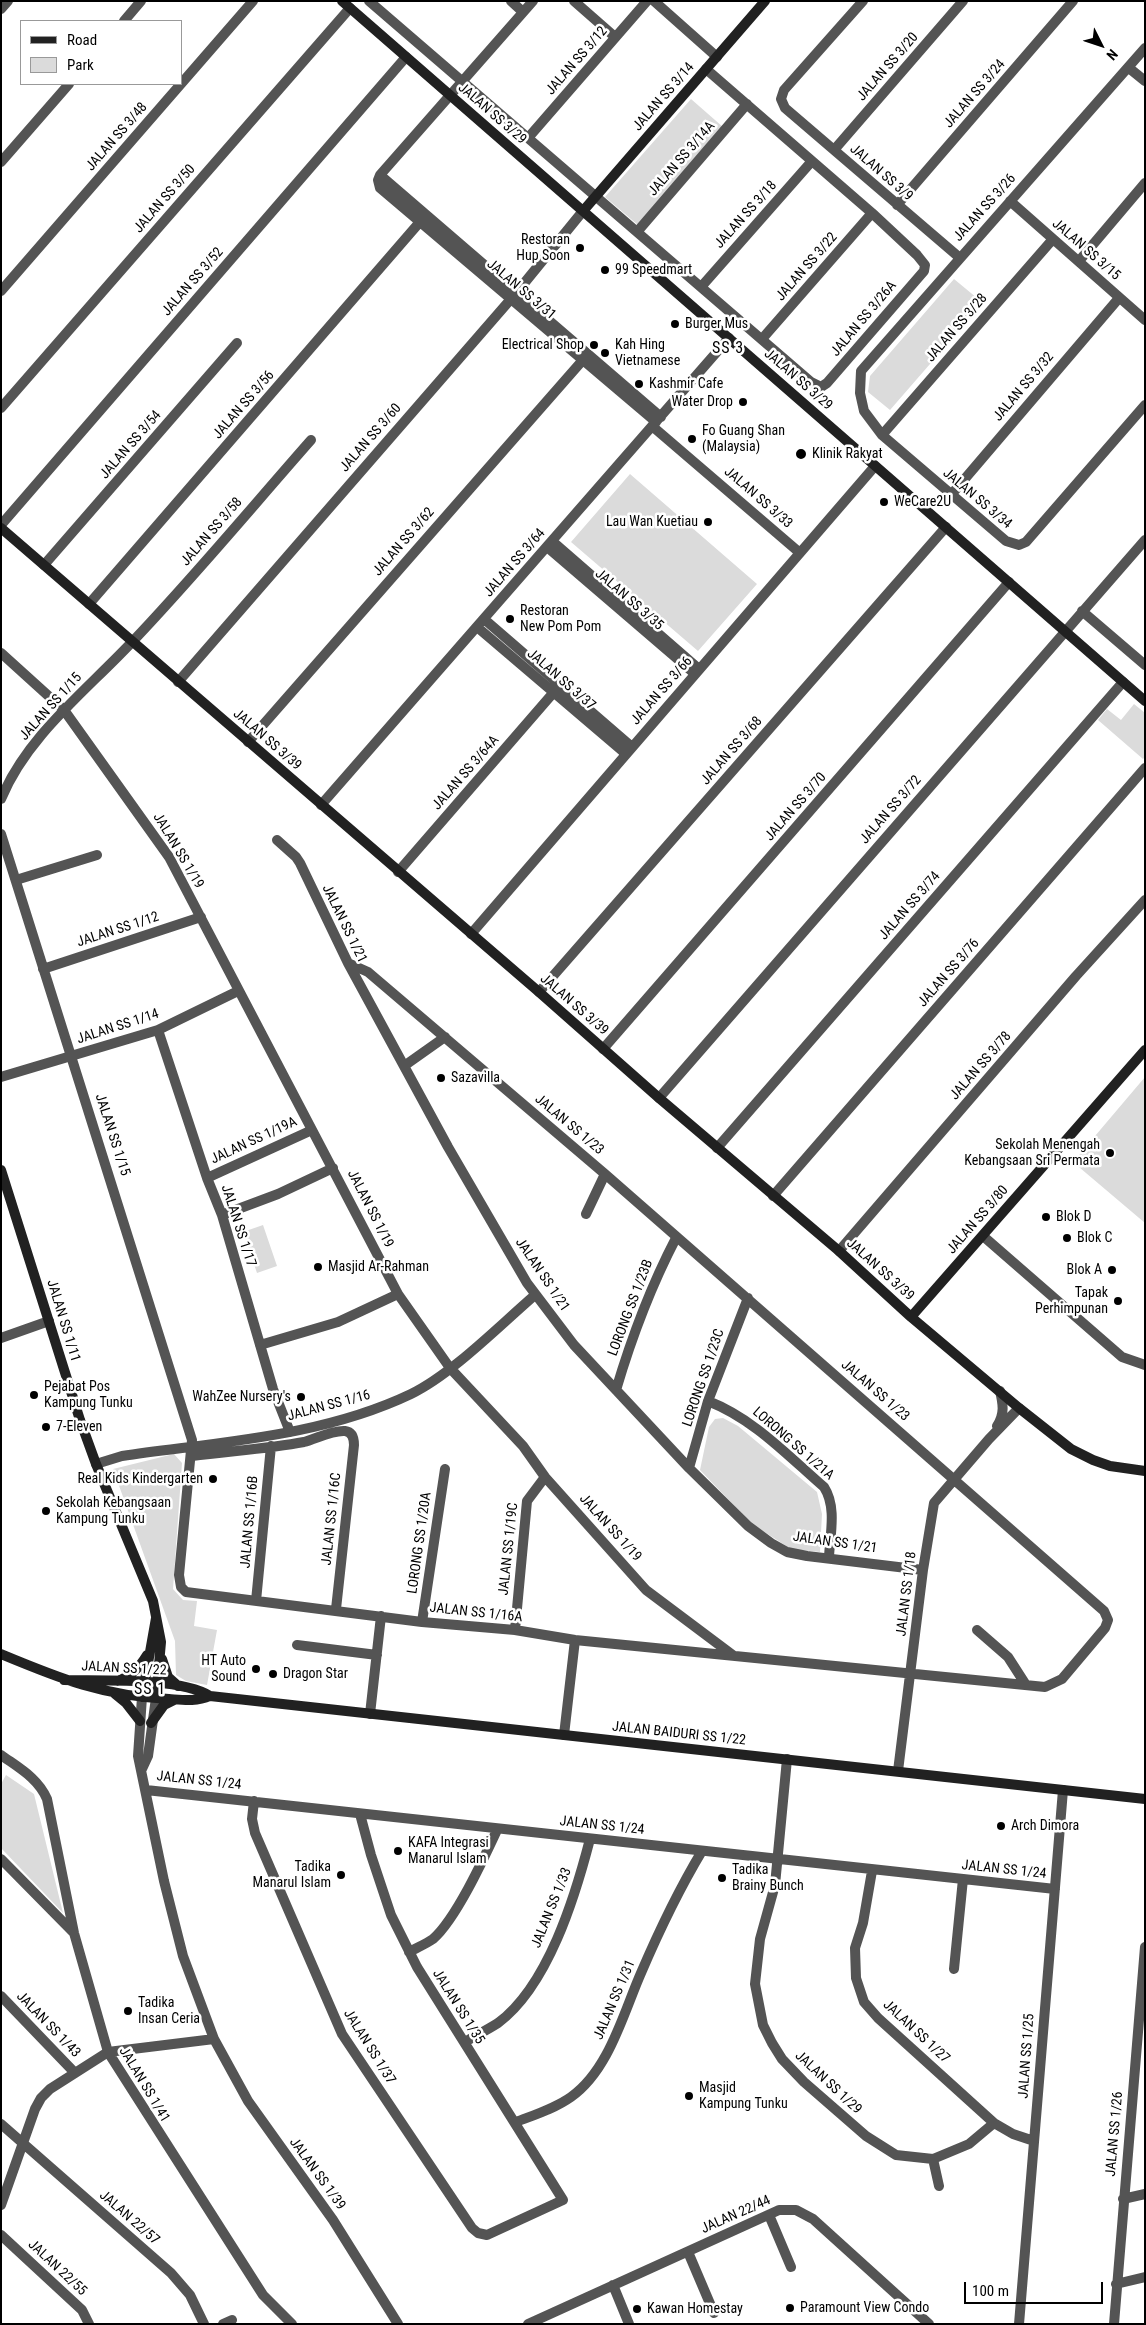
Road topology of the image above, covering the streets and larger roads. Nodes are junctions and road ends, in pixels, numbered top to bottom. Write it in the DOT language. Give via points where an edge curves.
graph roads {
  1 [pos="8,1"];
  2 [pos="141,1"];
  3 [pos="253,1"];
  4 [pos="369,1"];
  5 [pos="511,1"];
  6 [pos="533,1"];
  7 [pos="574,1"];
  8 [pos="647,1"];
  9 [pos="654,1"];
  10 [pos="765,1"];
  11 [pos="862,1"];
  12 [pos="963,1"];
  13 [pos="1073,1"];
  14 [pos="346,5"];
  15 [pos="1,9"];
  16 [pos="523,12"];
  17 [pos="125,20"];
  18 [pos="615,37"];
  19 [pos="1145,48"];
  20 [pos="406,57"];
  21 [pos="717,57"];
  22 [pos="1129,68"];
  23 [pos="706,69"];
  24 [pos="1145,81"];
  25 [pos="463,82"];
  26 [pos="182,83"];
  27 [pos="68,85"];
  28 [pos="180,85"];
  29 [pos="450,96"];
  30 [pos="747,104"];
  31 [pos="528,138"];
  32 [pos="834,150"];
  33 [pos="812,161"];
  34 [pos="1,162"];
  35 [pos="380,175"];
  36 [pos="1145,183"];
  37 [pos="1136,193"];
  38 [pos="596,196"];
  39 [pos="1145,200"];
  40 [pos="1010,201"];
  41 [pos="897,204"];
  42 [pos="583,211"];
  43 [pos="872,214"];
  44 [pos="419,223"];
  45 [pos="637,232"];
  46 [pos="1053,239"];
  47 [pos="960,258"];
  48 [pos="1079,261"];
  49 [pos="700,287"];
  50 [pos="1,291"];
  51 [pos="514,296"];
  52 [pos="1119,298"];
  53 [pos="1145,320"];
  54 [pos="729,338"];
  55 [pos="762,339"];
  56 [pos="237,343"];
  57 [pos="582,361"];
  58 [pos="860,393"];
  59 [pos="1,408"];
  60 [pos="1143,410"];
  61 [pos="656,422"];
  62 [pos="882,435"];
  63 [pos="311,440"];
  64 [pos="875,466"];
  65 [pos="951,495"];
  66 [pos="1,526"];
  67 [pos="946,527"];
  68 [pos="1145,540"];
  69 [pos="549,544"];
  70 [pos="800,553"];
  71 [pos="44,565"];
  72 [pos="1009,582"];
  73 [pos="90,604"];
  74 [pos="1082,611"];
  75 [pos="480,623"];
  76 [pos="1065,631"];
  77 [pos="133,642"];
  78 [pos="1,653"];
  79 [pos="1145,665"];
  80 [pos="697,672"];
  81 [pos="178,682"];
  82 [pos="1123,682"];
  83 [pos="554,692"];
  84 [pos="1145,701"];
  85 [pos="64,710"];
  86 [pos="248,742"];
  87 [pos="629,751"];
  88 [pos="1145,768"];
  89 [pos="1,799"];
  90 [pos="321,805"];
  91 [pos="1,834"];
  92 [pos="277,840"];
  93 [pos="97,855"];
  94 [pos="398,872"];
  95 [pos="16,880"];
  96 [pos="1145,900"];
  97 [pos="200,917"];
  98 [pos="470,934"];
  99 [pos="348,963"];
  100 [pos="43,970"];
  101 [pos="238,992"];
  102 [pos="539,992"];
  103 [pos="158,1030"];
  104 [pos="445,1038"];
  105 [pos="603,1049"];
  106 [pos="1145,1050"];
  107 [pos="72,1056"];
  108 [pos="404,1066"];
  109 [pos="1,1077"];
  110 [pos="659,1098"];
  111 [pos="312,1130"];
  112 [pos="717,1148"];
  113 [pos="333,1168"];
  114 [pos="1,1170"];
  115 [pos="605,1174"];
  116 [pos="207,1178"];
  117 [pos="773,1196"];
  118 [pos="586,1214"];
  119 [pos="222,1215"];
  120 [pos="983,1236"];
  121 [pos="676,1238"];
  122 [pos="839,1251"];
  123 [pos="398,1294"];
  124 [pos="536,1295"];
  125 [pos="748,1298"];
  126 [pos="911,1317"];
  127 [pos="49,1321"];
  128 [pos="1,1338"];
  129 [pos="260,1345"];
  130 [pos="1145,1364"];
  131 [pos="450,1368"];
  132 [pos="616,1390"];
  133 [pos="1000,1391"];
  134 [pos="708,1401"];
  135 [pos="1019,1408"];
  136 [pos="290,1432"];
  137 [pos="351,1433"];
  138 [pos="988,1439"];
  139 [pos="271,1446"];
  140 [pos="192,1451"];
  141 [pos="96,1464"];
  142 [pos="688,1468"];
  143 [pos="445,1469"];
  144 [pos="1145,1471"];
  145 [pos="545,1477"];
  146 [pos="954,1478"];
  147 [pos="829,1557"];
  148 [pos="923,1570"];
  149 [pos="256,1600"];
  150 [pos="336,1609"];
  151 [pos="381,1616"];
  152 [pos="422,1622"];
  153 [pos="515,1630"];
  154 [pos="976,1630"];
  155 [pos="575,1640"];
  156 [pos="297,1645"];
  157 [pos="155,1649"];
  158 [pos="1,1654"];
  159 [pos="377,1655"];
  160 [pos="734,1656"];
  161 [pos="911,1675"];
  162 [pos="64,1680"];
  163 [pos="117,1682"];
  164 [pos="143,1683"];
  165 [pos="157,1683"];
  166 [pos="1026,1685"];
  167 [pos="179,1686"];
  168 [pos="114,1693"];
  169 [pos="210,1696"];
  170 [pos="142,1698"];
  171 [pos="156,1698"];
  172 [pos="175,1700"];
  173 [pos="370,1714"];
  174 [pos="140,1721"];
  175 [pos="151,1723"];
  176 [pos="564,1735"];
  177 [pos="787,1759"];
  178 [pos="3,1760"];
  179 [pos="142,1769"];
  180 [pos="898,1771"];
  181 [pos="146,1790"];
  182 [pos="1063,1790"];
  183 [pos="1145,1799"];
  184 [pos="254,1801"];
  185 [pos="360,1814"];
  186 [pos="497,1830"];
  187 [pos="590,1839"];
  188 [pos="702,1851"];
  189 [pos="778,1858"];
  190 [pos="1,1859"];
  191 [pos="872,1870"];
  192 [pos="963,1879"];
  193 [pos="1055,1889"];
  194 [pos="74,1933"];
  195 [pos="1145,1947"];
  196 [pos="409,1952"];
  197 [pos="954,1969"];
  198 [pos="1,1996"];
  199 [pos="214,2039"];
  200 [pos="465,2042"];
  201 [pos="108,2052"];
  202 [pos="75,2072"];
  203 [pos="516,2122"];
  204 [pos="994,2123"];
  205 [pos="1,2124"];
  206 [pos="1034,2141"];
  207 [pos="23,2144"];
  208 [pos="933,2159"];
  209 [pos="939,2186"];
  210 [pos="1145,2194"];
  211 [pos="1123,2199"];
  212 [pos="563,2200"];
  213 [pos="1,2206"];
  214 [pos="769,2215"];
  215 [pos="1,2235"];
  216 [pos="688,2252"];
  217 [pos="791,2267"];
  218 [pos="1145,2277"];
  219 [pos="1116,2284"];
  220 [pos="613,2285"];
  221 [pos="714,2313"];
  222 [pos="89,2324"];
  223 [pos="204,2324"];
  224 [pos="292,2324"];
  225 [pos="398,2324"];
  226 [pos="528,2324"];
  227 [pos="630,2324"];
  228 [pos="929,2324"];
  229 [pos="1019,2324"];
  230 [pos="1114,2324"];
  1 -- 15 [label="street"];
  2 -- 17 [label="street"];
  3 -- 26 [label="street, JALAN SS 3/48"];
  4 -- 25 [label="street, JALAN SS 3/26A"];
  5 -- 16 [label="street"];
  6 -- 16 [label="street"];
  7 -- 18 [label="street"];
  8 -- 18 [label="street, JALAN SS 3/12"];
  9 -- 21 [label="street"];
  10 -- 21 [label="street, JALAN SS 3/14"];
  11 -- 32 [label="street, JALAN SS 3/9" via="784,90 781,99 785,108"];
  12 -- 32 [label="street, JALAN SS 3/20"];
  13 -- 41 [label="street, JALAN SS 3/24"];
  14 -- 20 [label="street, JALAN SS 3/29"];
  14 -- 59 [label="street, JALAN SS 3/50"];
  16 -- 25 [label="street"];
  18 -- 31 [label="street, JALAN SS 3/12"];
  19 -- 22 [label="street, JALAN SS 3/26"];
  20 -- 29 [label="street, JALAN SS 3/29"];
  20 -- 66 [label="street, JALAN SS 3/52"];
  21 -- 23 [label="street, JALAN SS 3/14"];
  22 -- 24 [label="street"];
  22 -- 40 [label="street, JALAN SS 3/26"];
  23 -- 30 [label="street, JALAN SS 3/26A"];
  23 -- 38 [label="street, JALAN SS 3/14"];
  25 -- 29 [label="street"];
  25 -- 31 [label="street, JALAN SS 3/26A"];
  27 -- 34 [label="street"];
  28 -- 50 [label="street, JALAN SS 3/48"];
  29 -- 35 [label="street"];
  29 -- 42 [label="street, JALAN SS 3/29"];
  30 -- 33 [label="street, JALAN SS 3/26A"];
  30 -- 45 [label="street, JALAN SS 3/14A"];
  31 -- 38 [label="street, JALAN SS 3/26A"];
  32 -- 41 [label="street, JALAN SS 3/9"];
  33 -- 43 [label="street, JALAN SS 3/26A"];
  33 -- 49 [label="street, JALAN SS 3/18"];
  35 -- 44 [label="street, JALAN SS 3/31" via="380,188"];
  35 -- 51 [label="street, JALAN SS 3/31"];
  36 -- 37 [label="street"];
  37 -- 39 [label="street"];
  37 -- 48 [label="street"];
  38 -- 42 [label="street, JALAN SS 3/14"];
  38 -- 45 [label="street, JALAN SS 3/26A"];
  40 -- 46 [label="street, JALAN SS 3/15"];
  40 -- 47 [label="street, JALAN SS 3/26"];
  41 -- 47 [label="street, JALAN SS 3/9"];
  42 -- 51 [label="street, JALAN SS 3/60"];
  42 -- 54 [label="street, JALAN SS 3/29"];
  43 -- 55 [label="street, JALAN SS 3/22"];
  43 -- 55 [label="street, JALAN SS 3/26A" via="917,255 925,265 924,270 828,383 821,386 811,382"];
  44 -- 51 [label="street, JALAN SS 3/31"];
  44 -- 73 [label="street, JALAN SS 3/56"];
  45 -- 49 [label="street, JALAN SS 3/26A"];
  46 -- 48 [label="street, JALAN SS 3/15"];
  46 -- 62 [label="street, JALAN SS 3/28"];
  47 -- 58 [label="street, JALAN SS 3/26" via="861,371"];
  48 -- 52 [label="street, JALAN SS 3/15"];
  49 -- 55 [label="street, JALAN SS 3/26A"];
  51 -- 57 [label="street, JALAN SS 3/31"];
  51 -- 61 [label="street, JALAN SS 3/31"];
  51 -- 81 [label="street, JALAN SS 3/60"];
  52 -- 53 [label="street, JALAN SS 3/15"];
  52 -- 65 [label="street, JALAN SS 3/32"];
  54 -- 61 [label="street, JALAN SS 3/64"];
  54 -- 64 [label="street, JALAN SS 3/29"];
  56 -- 71 [label="street, JALAN SS 3/54"];
  57 -- 61 [label="street, JALAN SS 3/31"];
  57 -- 86 [label="street, JALAN SS 3/62"];
  58 -- 62 [label="street, JALAN SS 3/34" via="864,411"];
  60 -- 65 [label="street, JALAN SS 3/34" via="1026,542 1019,545 1006,541"];
  61 -- 69 [label="street, JALAN SS 3/64"];
  61 -- 70 [label="street, JALAN SS 3/33"];
  62 -- 65 [label="street, JALAN SS 3/34"];
  63 -- 77 [label="street, JALAN SS 3/58"];
  64 -- 67 [label="street, JALAN SS 3/29"];
  64 -- 70 [label="street, JALAN SS 3/66"];
  66 -- 71 [label="street, JALAN SS 3/39"];
  67 -- 72 [label="street, JALAN SS 3/29"];
  67 -- 102 [label="street, JALAN SS 3/68"];
  68 -- 74 [label="street, JALAN SS 3/72"];
  69 -- 75 [label="street, JALAN SS 3/64"];
  69 -- 80 [label="street, JALAN SS 3/35"];
  70 -- 80 [label="street, JALAN SS 3/66"];
  71 -- 73 [label="street, JALAN SS 3/39"];
  72 -- 76 [label="street, JALAN SS 3/29"];
  72 -- 105 [label="street, JALAN SS 3/70"];
  73 -- 77 [label="street, JALAN SS 3/39"];
  74 -- 76 [label="street, JALAN SS 3/72"];
  74 -- 79 [label="street"];
  75 -- 83 [label="street, JALAN SS 3/37"];
  75 -- 87 [label="street, JALAN SS 3/37"];
  75 -- 90 [label="street, JALAN SS 3/64"];
  76 -- 82 [label="street, JALAN SS 3/29"];
  76 -- 110 [label="street, JALAN SS 3/72"];
  77 -- 81 [label="street, JALAN SS 3/39"];
  77 -- 85 [label="street, JALAN SS 1/15"];
  78 -- 85 [label="street, JALAN SS 1/19"];
  80 -- 87 [label="street, JALAN SS 3/66"];
  81 -- 86 [label="street, JALAN SS 3/39"];
  82 -- 84 [label="street, JALAN SS 3/29"];
  82 -- 112 [label="street, JALAN SS 3/74"];
  83 -- 87 [label="street, JALAN SS 3/37"];
  83 -- 94 [label="street, JALAN SS 3/64A"];
  85 -- 89 [label="street, JALAN SS 1/15" via="19,764"];
  85 -- 97 [label="street, JALAN SS 1/19" via="169,858"];
  86 -- 90 [label="street, JALAN SS 3/39"];
  87 -- 98 [label="street, JALAN SS 3/66"];
  88 -- 117 [label="street, JALAN SS 3/76"];
  90 -- 94 [label="street, JALAN SS 3/39"];
  91 -- 95 [label="street, JALAN SS 1/15"];
  92 -- 99 [label="street, JALAN SS 1/21" via="300,863"];
  93 -- 95 [label="street"];
  94 -- 98 [label="street, JALAN SS 3/39"];
  95 -- 100 [label="street, JALAN SS 1/15"];
  96 -- 122 [label="street, JALAN SS 3/78"];
  97 -- 100 [label="street, JALAN SS 1/12"];
  97 -- 101 [label="street, JALAN SS 1/19"];
  98 -- 102 [label="street, JALAN SS 3/39"];
  99 -- 104 [label="street, JALAN SS 1/23" via="368,972"];
  99 -- 108 [label="street, JALAN SS 1/21"];
  100 -- 107 [label="street, JALAN SS 1/15"];
  101 -- 103 [label="street, JALAN SS 1/14"];
  101 -- 111 [label="street, JALAN SS 1/19"];
  102 -- 105 [label="street, JALAN SS 3/39"];
  103 -- 107 [label="street, JALAN SS 1/14"];
  103 -- 116 [label="street, JALAN SS 1/17"];
  104 -- 108 [label="street"];
  104 -- 115 [label="street, JALAN SS 1/23"];
  105 -- 110 [label="street, JALAN SS 3/39"];
  106 -- 120 [label="street, JALAN SS 3/80"];
  107 -- 109 [label="street, JALAN SS 1/14"];
  107 -- 140 [label="street, JALAN SS 1/15" via="144,1284"];
  108 -- 124 [label="street, JALAN SS 1/21" via="448,1148"];
  110 -- 112 [label="street, JALAN SS 3/39"];
  111 -- 113 [label="street, JALAN SS 1/19"];
  111 -- 116 [label="street, JALAN SS 1/19A"];
  112 -- 117 [label="street, JALAN SS 3/39"];
  113 -- 119 [label="street"];
  113 -- 123 [label="street, JALAN SS 1/19"];
  114 -- 127 [label="street, JALAN SS 1/11"];
  115 -- 118 [label="street"];
  115 -- 121 [label="street, JALAN SS 1/23"];
  116 -- 119 [label="street, JALAN SS 1/17"];
  117 -- 122 [label="street, JALAN SS 3/39"];
  119 -- 129 [label="street, JALAN SS 1/17"];
  120 -- 126 [label="street, JALAN SS 3/80"];
  120 -- 130 [label="street" via="1122,1358"];
  121 -- 125 [label="street, JALAN SS 1/23"];
  121 -- 132 [label="street, LORONG SS 1/23B" via="654,1281 633,1334"];
  122 -- 126 [label="street, JALAN SS 3/39"];
  123 -- 129 [label="street" via="338,1322"];
  123 -- 131 [label="street, JALAN SS 1/19"];
  124 -- 131 [label="street, JALAN SS 1/16"];
  124 -- 132 [label="street, JALAN SS 1/21" via="574,1345"];
  125 -- 134 [label="street, LORONG SS 1/23C"];
  125 -- 146 [label="street, JALAN SS 1/23"];
  126 -- 133 [label="street, JALAN SS 3/39"];
  127 -- 128 [label="street"];
  127 -- 141 [label="street, JALAN SS 1/11"];
  129 -- 136 [label="street, JALAN SS 1/17"];
  131 -- 136 [label="street, JALAN SS 1/16" via="412,1394 357,1416"];
  131 -- 145 [label="street, JALAN SS 1/19" via="523,1446"];
  132 -- 142 [label="street, JALAN SS 1/21"];
  133 -- 135 [label="street, JALAN SS 3/39"];
  133 -- 138 [label="street, JALAN SS 1/18" via="1003,1413"];
  134 -- 142 [label="street, LORONG SS 1/23C"];
  134 -- 147 [label="street, LORONG SS 1/21A" via="750,1422 824,1487 830,1496 831,1508"];
  135 -- 138 [label="street, JALAN SS 1/18"];
  135 -- 144 [label="street, JALAN SS 3/39" via="1071,1449 1092,1460"];
  136 -- 140 [label="street, JALAN SS 1/16"];
  137 -- 139 [label="street, JALAN SS 1/16" via="339,1432 304,1442"];
  137 -- 150 [label="street, JALAN SS 1/16C" via="354,1445"];
  138 -- 146 [label="street, JALAN SS 1/18"];
  139 -- 140 [label="street, JALAN SS 1/16"];
  139 -- 149 [label="street, JALAN SS 1/16B"];
  140 -- 141 [label="street, JALAN SS 1/16" via="122,1456"];
  140 -- 149 [label="street, JALAN SS 1/16A" via="179,1575 181,1587 186,1592"];
  141 -- 157 [label="street, JALAN SS 1/11" via="153,1601 160,1631"];
  142 -- 147 [label="street, JALAN SS 1/21" via="748,1526 771,1543 787,1552"];
  143 -- 152 [label="street, LORONG SS 1/20A"];
  145 -- 153 [label="street, JALAN SS 1/19C" via="526,1501"];
  145 -- 160 [label="street, JALAN SS 1/19" via="646,1590"];
  146 -- 148 [label="street, JALAN SS 1/18" via="934,1503"];
  146 -- 166 [label="street, JALAN SS 1/23" via="1104,1611 1108,1620 1106,1628 1062,1679 1045,1687"];
  147 -- 148 [label="street, JALAN SS 1/21"];
  148 -- 161 [label="street, JALAN SS 1/18"];
  149 -- 150 [label="street, JALAN SS 1/16A"];
  150 -- 151 [label="street, JALAN SS 1/16A"];
  151 -- 152 [label="street, JALAN SS 1/16A"];
  151 -- 159 [label="street"];
  152 -- 153 [label="street, JALAN SS 1/16A"];
  153 -- 155 [label="street, JALAN SS 1/16A"];
  154 -- 166 [label="street" via="1008,1657"];
  155 -- 160 [label="street, JALAN SS 1/16A"];
  155 -- 176 [label="street"];
  156 -- 159 [label="street"];
  157 -- 163 [label="street" via="131,1675"];
  157 -- 164 [label="street, JALAN SS 1/11"];
  157 -- 165 [label="street, JALAN SS 1/11"];
  157 -- 167 [label="street" via="168,1677"];
  158 -- 162 [label="street, JALAN SS 1/22"];
  159 -- 173 [label="street"];
  160 -- 161 [label="street, JALAN SS 1/16A"];
  161 -- 166 [label="street, JALAN SS 1/23"];
  161 -- 180 [label="street, JALAN SS 1/18"];
  162 -- 163 [label="street, JALAN SS 1/22"];
  162 -- 168 [label="street, JALAN SS 1/22"];
  163 -- 164 [label="street, JALAN SS 1/22"];
  164 -- 165 [label="street, JALAN SS 1/22"];
  164 -- 170 [label="street, JALAN SS 1/11"];
  165 -- 167 [label="street, JALAN SS 1/22"];
  165 -- 171 [label="street, JALAN SS 1/11"];
  167 -- 169 [label="street, JALAN SS 1/22" via="200,1690"];
  168 -- 170 [label="street, JALAN SS 1/22"];
  168 -- 174 [label="street"];
  169 -- 172 [label="street, JALAN SS 1/22" via="200,1701"];
  169 -- 173 [label="street, JALAN BAIDURI SS 1/22"];
  170 -- 171 [label="street, JALAN SS 1/22"];
  170 -- 174 [label="street, JALAN SS 1/39"];
  171 -- 172 [label="street, JALAN SS 1/22"];
  171 -- 175 [label="street, JALAN SS 1/39"];
  172 -- 175 [label="street" via="164,1705"];
  173 -- 176 [label="street, JALAN BAIDURI SS 1/22"];
  174 -- 179 [label="street, JALAN SS 1/39" via="138,1756"];
  175 -- 179 [label="street, JALAN SS 1/39" via="148,1756"];
  176 -- 177 [label="street, JALAN BAIDURI SS 1/22"];
  177 -- 180 [label="street, JALAN BAIDURI SS 1/22"];
  177 -- 189 [label="street, JALAN SS 1/29"];
  178 -- 194 [label="street, JALAN SS 1/41" via="33,1778 47,1799"];
  179 -- 181 [label="street, JALAN SS 1/39"];
  180 -- 182 [label="street, JALAN BAIDURI SS 1/22"];
  181 -- 184 [label="street, JALAN SS 1/24"];
  181 -- 199 [label="street, JALAN SS 1/39" via="183,1956"];
  182 -- 183 [label="street, JALAN BAIDURI SS 1/22"];
  182 -- 193 [label="street, JALAN SS 1/25"];
  184 -- 185 [label="street, JALAN SS 1/24"];
  184 -- 212 [label="street, JALAN SS 1/37" via="252,1819 255,1834 342,2034 472,2228 487,2235"];
  185 -- 186 [label="street, JALAN SS 1/24"];
  185 -- 196 [label="street, JALAN SS 1/35" via="391,1915"];
  186 -- 187 [label="street, JALAN SS 1/24"];
  186 -- 196 [label="street" via="446,1923 432,1939"];
  187 -- 188 [label="street, JALAN SS 1/24"];
  187 -- 200 [label="street, JALAN SS 1/33" via="560,1931 537,1976 519,2002 498,2023"];
  188 -- 189 [label="street, JALAN SS 1/24"];
  188 -- 203 [label="street, JALAN SS 1/31" via="675,1896 607,2054 572,2097"];
  189 -- 191 [label="street, JALAN SS 1/24"];
  189 -- 208 [label="street, JALAN SS 1/29" via="775,1885 760,1939 755,1984 763,2025 782,2059 866,2136 896,2154"];
  190 -- 194 [label="street"];
  191 -- 192 [label="street, JALAN SS 1/24"];
  191 -- 204 [label="street, JALAN SS 1/27" via="856,1948 856,1978 864,2002"];
  192 -- 193 [label="street, JALAN SS 1/24"];
  192 -- 197 [label="street"];
  193 -- 206 [label="street, JALAN SS 1/25"];
  194 -- 201 [label="street, JALAN SS 1/41"];
  195 -- 211 [label="street, JALAN SS 1/26"];
  196 -- 200 [label="street, JALAN SS 1/35" via="450,2023"];
  198 -- 202 [label="street, JALAN SS 1/43"];
  199 -- 201 [label="street"];
  199 -- 225 [label="street, JALAN SS 1/39" via="248,2101 333,2220"];
  200 -- 203 [label="street, JALAN SS 1/35"];
  201 -- 202 [label="street"];
  201 -- 224 [label="street, JALAN SS 1/41" via="263,2295"];
  202 -- 207 [label="street" via="41,2098"];
  203 -- 212 [label="street, JALAN SS 1/35"];
  204 -- 206 [label="street, JALAN SS 1/27"];
  204 -- 208 [label="street, JALAN SS 1/29" via="969,2144"];
  205 -- 207 [label="street, JALAN 22/57"];
  206 -- 229 [label="street, JALAN SS 1/25"];
  207 -- 213 [label="street"];
  207 -- 223 [label="street, JALAN 22/57" via="171,2273 190,2295"];
  208 -- 209 [label="street"];
  210 -- 211 [label="street"];
  211 -- 219 [label="street, JALAN SS 1/26"];
  214 -- 216 [label="street, JALAN 22/44"];
  214 -- 217 [label="street"];
  214 -- 228 [label="street, JALAN 22/44" via="779,2210 804,2212"];
  215 -- 222 [label="street, JALAN 22/55" via="76,2304"];
  216 -- 220 [label="street, JALAN 22/44"];
  216 -- 221 [label="street"];
  218 -- 219 [label="street"];
  219 -- 230 [label="street, JALAN SS 1/26"];
  220 -- 226 [label="street, JALAN 22/44"];
  220 -- 227 [label="street"];
}
